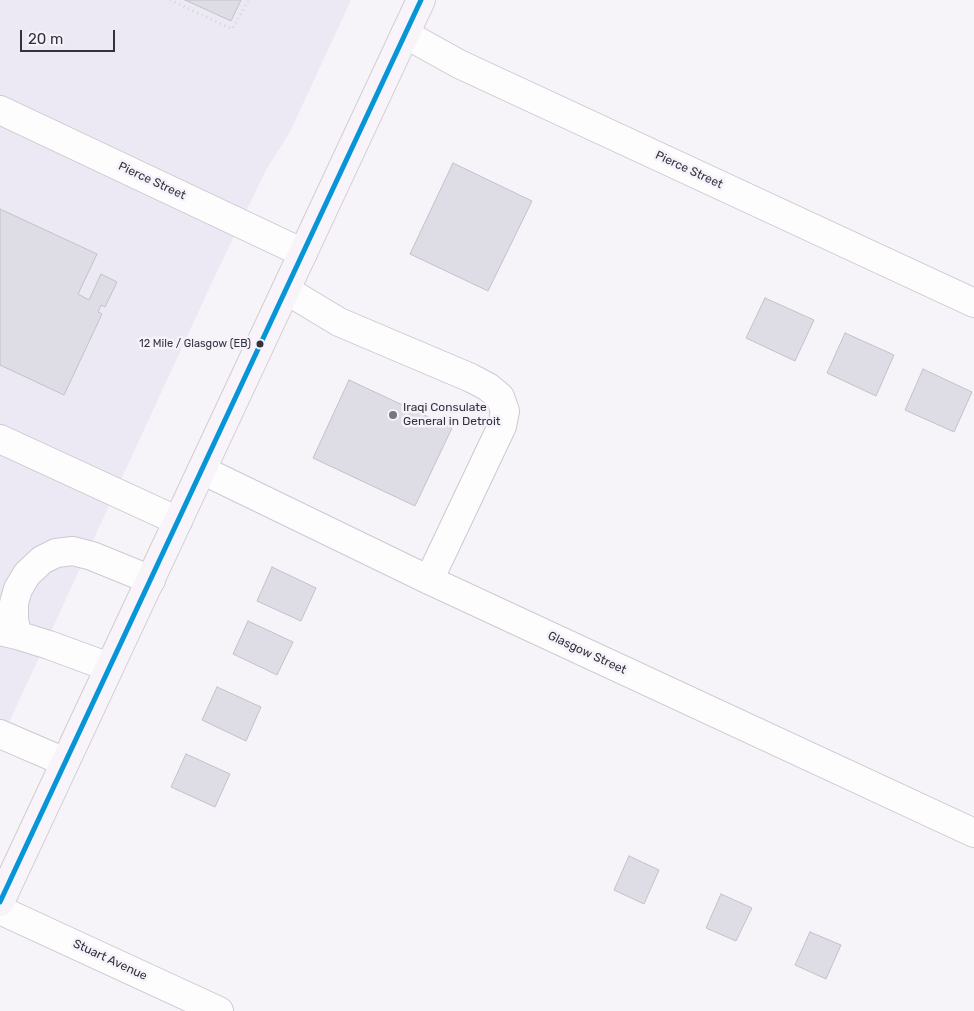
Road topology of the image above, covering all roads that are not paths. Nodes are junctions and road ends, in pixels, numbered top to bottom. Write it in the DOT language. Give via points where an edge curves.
graph roads {
  1 [pos="421,0"];
  2 [pos="405,34"];
  3 [pos="0,110"];
  4 [pos="303,253"];
  5 [pos="286,290"];
  6 [pos="974,302"];
  7 [pos="0,439"];
  8 [pos="202,470"];
  9 [pos="178,522"];
  10 [pos="151,580"];
  11 [pos="429,580"];
  12 [pos="9,633"];
  13 [pos="109,667"];
  14 [pos="0,734"];
  15 [pos="65,762"];
  16 [pos="974,833"];
  17 [pos="0,902"];
  18 [pos="0,910"];
  19 [pos="219,1011"];
  1 -- 2 [label="main road"];
  2 -- 4 [label="main road"];
  2 -- 6 [label="street, Pierce Street" via="459,64"];
  3 -- 4 [label="street, Pierce Street"];
  4 -- 5 [label="main road"];
  5 -- 8 [label="main road"];
  5 -- 11 [label="street" via="339,322 471,378 500,397 505,411 502,426"];
  7 -- 9 [label="street"];
  8 -- 9 [label="main road"];
  8 -- 11 [label="street, Glasgow Street"];
  9 -- 10 [label="main road"];
  10 -- 12 [label="street" via="92,556 73,551 56,553 42,560 18,588"];
  10 -- 13 [label="main road"];
  11 -- 16 [label="street, Glasgow Street"];
  12 -- 13 [label="street"];
  13 -- 15 [label="main road"];
  14 -- 15 [label="street"];
  15 -- 17 [label="main road"];
  18 -- 19 [label="street, Stuart Avenue"];
}
